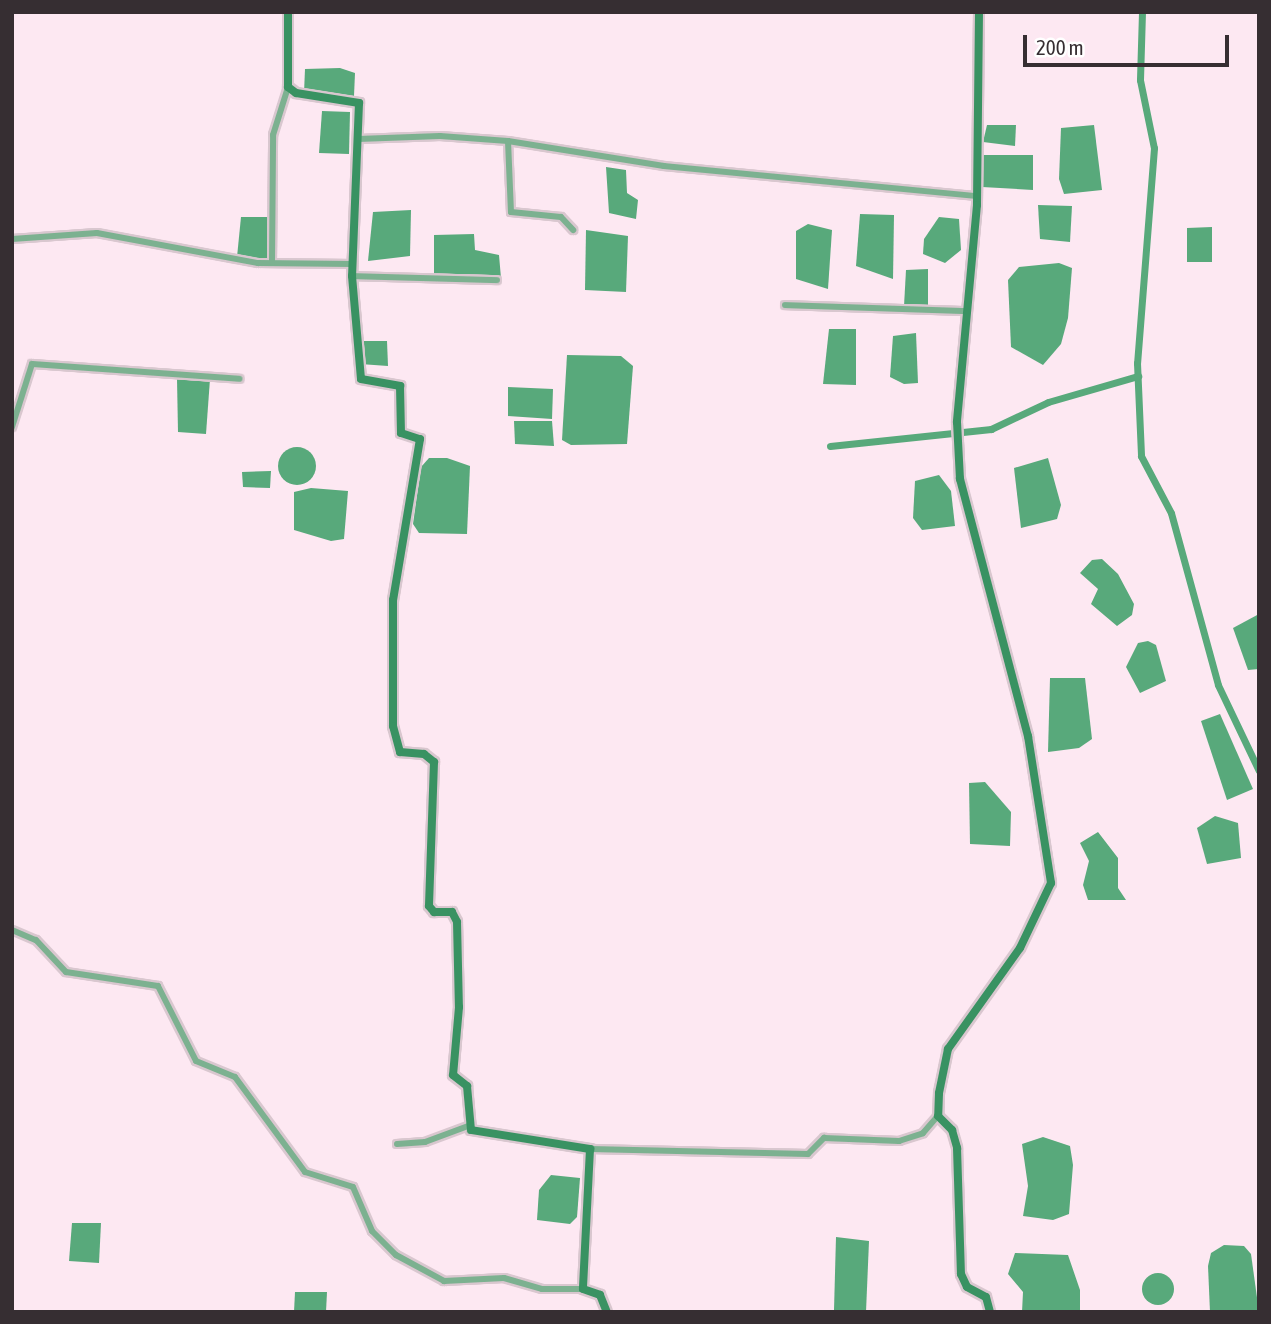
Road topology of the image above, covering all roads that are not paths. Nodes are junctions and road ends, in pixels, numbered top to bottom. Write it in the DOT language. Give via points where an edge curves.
graph roads {
  1 [pos="288,12"];
  2 [pos="979,12"];
  3 [pos="288,87"];
  4 [pos="358,139"];
  5 [pos="508,141"];
  6 [pos="977,196"];
  7 [pos="573,230"];
  8 [pos="12,239"];
  9 [pos="272,262"];
  10 [pos="353,264"];
  11 [pos="352,276"];
  12 [pos="497,280"];
  13 [pos="785,305"];
  14 [pos="967,312"];
  15 [pos="239,379"];
  16 [pos="12,427"];
  17 [pos="12,930"];
  18 [pos="938,1116"];
  19 [pos="468,1126"];
  20 [pos="397,1144"];
  21 [pos="590,1149"];
  22 [pos="583,1289"];
  23 [pos="607,1312"];
  24 [pos="990,1312"];
  1 -- 3 [label="main road"];
  2 -- 6 [label="main road"];
  3 -- 4 [label="main road" via="296,93 358,100"];
  3 -- 9 [label="street" via="274,135"];
  4 -- 5 [label="street" via="440,136"];
  4 -- 10 [label="main road"];
  5 -- 6 [label="street" via="718,173"];
  5 -- 7 [label="street" via="511,212 568,219"];
  6 -- 14 [label="main road"];
  8 -- 9 [label="street" via="97,233"];
  9 -- 10 [label="street"];
  10 -- 11 [label="main road"];
  11 -- 12 [label="street"];
  11 -- 19 [label="main road" via="361,379 400,386 401,433 420,439 394,600 393,726 400,752 424,754 434,762 429,906 456,915 459,1007 452,1066 453,1075 467,1086"];
  13 -- 14 [label="street"];
  14 -- 18 [label="main road" via="957,444 969,516 1028,736 1051,883 1020,948 948,1049"];
  15 -- 16 [label="street" via="32,364"];
  17 -- 22 [label="street" via="36,940 66,972 158,986 196,1061 235,1077 305,1172 353,1187 378,1241 396,1255 444,1281 504,1278 542,1289"];
  18 -- 21 [label="street" via="923,1133 911,1137 824,1138 808,1154"];
  18 -- 24 [label="main road" via="952,1130 957,1148 961,1274 967,1287 986,1297"];
  19 -- 20 [label="street" via="425,1142"];
  19 -- 21 [label="main road" via="478,1132 515,1134"];
  21 -- 22 [label="main road"];
  22 -- 23 [label="main road" via="600,1295"];
}
